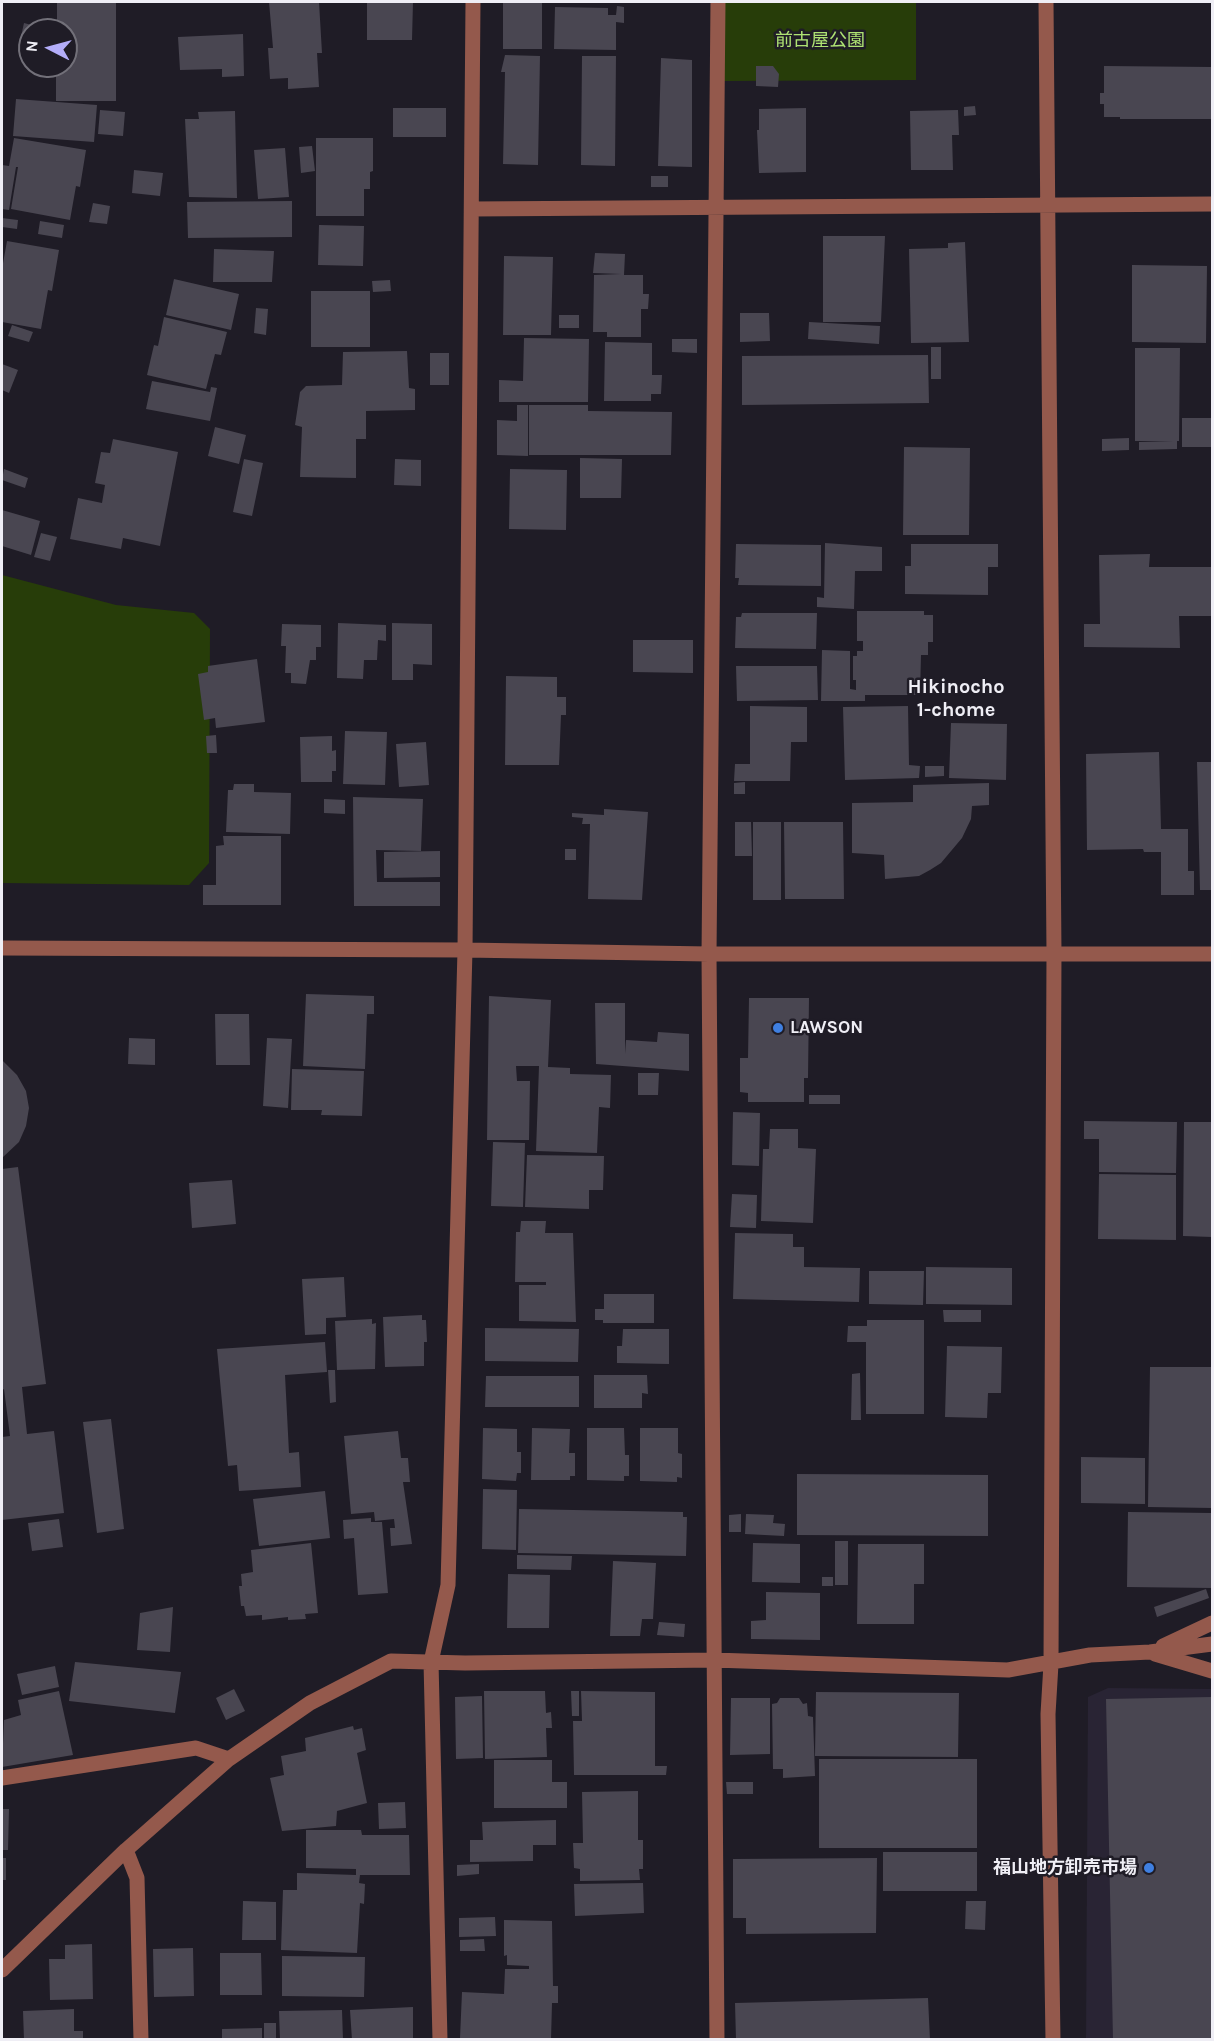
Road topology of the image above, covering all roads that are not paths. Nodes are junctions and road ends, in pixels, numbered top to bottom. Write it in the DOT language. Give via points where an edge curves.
graph roads {
  1 [pos="473,2"];
  2 [pos="718,2"];
  3 [pos="1046,2"];
  4 [pos="1047,204"];
  5 [pos="1212,204"];
  6 [pos="716,207"];
  7 [pos="472,209"];
  8 [pos="2,948"];
  9 [pos="465,950"];
  10 [pos="1054,952"];
  11 [pos="709,954"];
  12 [pos="1212,954"];
  13 [pos="1212,1623"];
  14 [pos="1212,1644"];
  15 [pos="1150,1653"];
  16 [pos="714,1660"];
  17 [pos="431,1662"];
  18 [pos="1051,1664"];
  19 [pos="1212,1671"];
  20 [pos="229,1760"];
  21 [pos="2,1778"];
  22 [pos="126,1850"];
  23 [pos="2,1970"];
  24 [pos="141,2040"];
  25 [pos="440,2040"];
  26 [pos="717,2040"];
  27 [pos="1053,2040"];
  1 -- 7 [label="street"];
  2 -- 6 [label="street"];
  3 -- 4 [label="street"];
  4 -- 5 [label="street"];
  4 -- 6 [label="street"];
  4 -- 10 [label="street"];
  6 -- 7 [label="street"];
  6 -- 11 [label="street"];
  7 -- 9 [label="street"];
  8 -- 9 [label="street"];
  9 -- 11 [label="street"];
  9 -- 17 [label="street" via="448,1585"];
  10 -- 11 [label="street"];
  10 -- 12 [label="street"];
  10 -- 18 [label="street"];
  11 -- 16 [label="street"];
  13 -- 15 [label="street"];
  14 -- 15 [label="street"];
  15 -- 18 [label="street" via="1090,1655"];
  15 -- 19 [label="street"];
  16 -- 17 [label="street"];
  16 -- 18 [label="street" via="1008,1670"];
  16 -- 26 [label="street"];
  17 -- 20 [label="street" via="391,1661 310,1703"];
  17 -- 25 [label="street"];
  18 -- 27 [label="street" via="1048,1714"];
  20 -- 21 [label="street" via="196,1748"];
  20 -- 22 [label="street"];
  22 -- 23 [label="street"];
  22 -- 24 [label="street" via="137,1878"];
}
